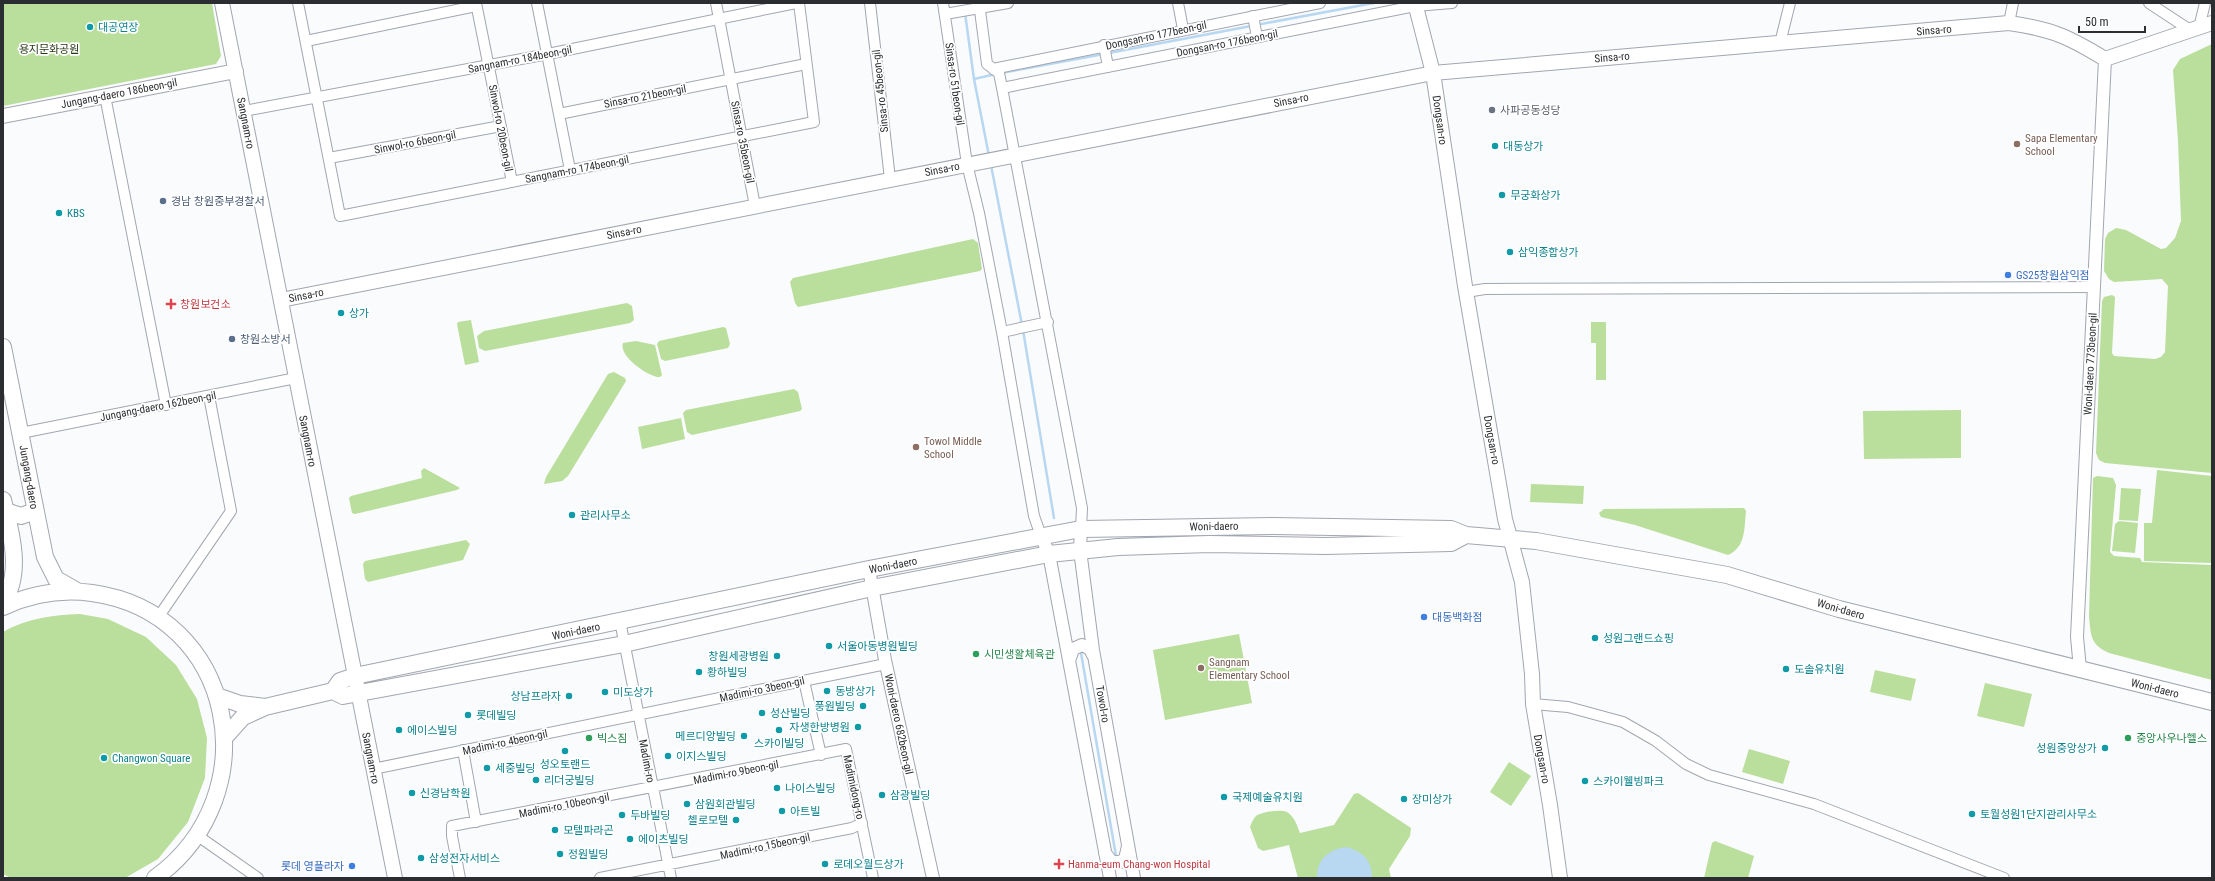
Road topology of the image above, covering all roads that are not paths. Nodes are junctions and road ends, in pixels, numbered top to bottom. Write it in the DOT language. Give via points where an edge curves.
graph roads {
  1 [pos="222,3"];
  2 [pos="298,3"];
  3 [pos="537,3"];
  4 [pos="716,3"];
  5 [pos="797,3"];
  6 [pos="870,3"];
  7 [pos="944,3"];
  8 [pos="1008,3"];
  9 [pos="1178,3"];
  10 [pos="1320,3"];
  11 [pos="1452,3"];
  12 [pos="1790,3"];
  13 [pos="2013,3"];
  14 [pos="2149,3"];
  15 [pos="2206,3"];
  16 [pos="476,5"];
  17 [pos="1415,5"];
  18 [pos="978,7"];
  19 [pos="948,13"];
  20 [pos="1253,18"];
  21 [pos="719,19"];
  22 [pos="2009,23"];
  23 [pos="2200,27"];
  24 [pos="1183,29"];
  25 [pos="1256,36"];
  26 [pos="306,41"];
  27 [pos="1780,43"];
  28 [pos="1105,47"];
  29 [pos="548,54"];
  30 [pos="2105,59"];
  31 [pos="806,64"];
  32 [pos="1108,65"];
  33 [pos="489,66"];
  34 [pos="236,71"];
  35 [pos="996,71"];
  36 [pos="1433,73"];
  37 [pos="730,79"];
  38 [pos="1002,86"];
  39 [pos="105,96"];
  40 [pos="317,98"];
  41 [pos="244,111"];
  42 [pos="559,114"];
  43 [pos="3,116"];
  44 [pos="814,122"];
  45 [pos="501,126"];
  46 [pos="742,136"];
  47 [pos="1009,156"];
  48 [pos="329,158"];
  49 [pos="967,164"];
  50 [pos="570,170"];
  51 [pos="890,179"];
  52 [pos="512,182"];
  53 [pos="755,206"];
  54 [pos="2094,286"];
  55 [pos="1466,292"];
  56 [pos="281,300"];
  57 [pos="1048,322"];
  58 [pos="1002,332"];
  59 [pos="3,347"];
  60 [pos="296,378"];
  61 [pos="209,396"];
  62 [pos="166,404"];
  63 [pos="21,433"];
  64 [pos="4,505"];
  65 [pos="35,511"];
  66 [pos="1081,529"];
  67 [pos="1466,535"];
  68 [pos="1041,536"];
  69 [pos="1510,538"];
  70 [pos="1080,550"];
  71 [pos="1049,554"];
  72 [pos="869,569"];
  73 [pos="872,588"];
  74 [pos="78,592"];
  75 [pos="3,602"];
  76 [pos="3,607"];
  77 [pos="157,619"];
  78 [pos="620,621"];
  79 [pos="624,644"];
  80 [pos="1094,656"];
  81 [pos="1070,658"];
  82 [pos="886,664"];
  83 [pos="2080,669"];
  84 [pos="355,676"];
  85 [pos="804,681"];
  86 [pos="333,691"];
  87 [pos="359,694"];
  88 [pos="216,696"];
  89 [pos="2212,702"];
  90 [pos="1532,704"];
  91 [pos="265,707"];
  92 [pos="637,715"];
  93 [pos="225,737"];
  94 [pos="463,750"];
  95 [pos="820,755"];
  96 [pos="373,769"];
  97 [pos="652,788"];
  98 [pos="476,822"];
  99 [pos="862,823"];
  100 [pos="198,836"];
  101 [pos="1129,845"];
  102 [pos="1105,853"];
  103 [pos="668,865"];
  104 [pos="155,878"];
  105 [pos="258,878"];
  106 [pos="395,878"];
  107 [pos="460,878"];
  108 [pos="600,878"];
  109 [pos="670,878"];
  110 [pos="872,878"];
  111 [pos="933,878"];
  112 [pos="1110,878"];
  113 [pos="1134,878"];
  114 [pos="1560,878"];
  115 [pos="2004,878"];
  1 -- 34 [label="main road, Sangnam-ro"];
  2 -- 26 [label="street"];
  3 -- 29 [label="street"];
  4 -- 21 [label="street, Sinsa-ro 35beon-gil"];
  5 -- 21 [label="street, Sangnam-ro 184beon-gil"];
  5 -- 31 [label="street, Sangnam-ro 184beon-gil"];
  6 -- 51 [label="street, Sinsa-ro 45beon-gil"];
  7 -- 19 [label="street, Sinsa-ro 51beon-gil"];
  8 -- 18 [label="street"];
  9 -- 24 [label="street"];
  10 -- 20 [label="street, Dongsan-ro 177beon-gil"];
  11 -- 17 [label="street, Dongsan-ro 176beon-gil"];
  12 -- 27 [label="street"];
  13 -- 22 [label="street"];
  14 -- 23 [label="street"];
  15 -- 23 [label="street"];
  16 -- 26 [label="street"];
  16 -- 33 [label="street, Sinwol-ro 20beon-gil"];
  17 -- 25 [label="street, Dongsan-ro 176beon-gil"];
  17 -- 36 [label="main road, Dongsan-ro"];
  18 -- 19 [label="street"];
  18 -- 35 [label="street" via="987,64"];
  19 -- 49 [label="street, Sinsa-ro 51beon-gil"];
  20 -- 24 [label="street, Dongsan-ro 177beon-gil"];
  20 -- 25 [label="street"];
  21 -- 29 [label="street, Sangnam-ro 184beon-gil"];
  21 -- 37 [label="street, Sinsa-ro 35beon-gil"];
  22 -- 27 [label="main road, Sinsa-ro"];
  22 -- 30 [label="main road, Sinsa-ro" via="2051,30"];
  23 -- 30 [label="main road"];
  24 -- 28 [label="street, Dongsan-ro 177beon-gil"];
  25 -- 32 [label="street, Dongsan-ro 176beon-gil"];
  26 -- 40 [label="street"];
  27 -- 36 [label="main road, Sinsa-ro"];
  28 -- 32 [label="street"];
  28 -- 35 [label="street, Dongsan-ro 177beon-gil"];
  29 -- 33 [label="street, Sangnam-ro 184beon-gil"];
  29 -- 42 [label="street"];
  30 -- 54 [label="street, Woni-daero 773beon-gil"];
  31 -- 37 [label="street"];
  31 -- 44 [label="street, Sangnam-ro 184beon-gil"];
  32 -- 38 [label="street, Dongsan-ro 176beon-gil"];
  33 -- 40 [label="street, Sangnam-ro 184beon-gil"];
  33 -- 45 [label="street, Sinwol-ro 20beon-gil"];
  34 -- 39 [label="main road, Jungang-daero 186beon-gil"];
  34 -- 41 [label="main road, Sangnam-ro"];
  35 -- 38 [label="street"];
  36 -- 47 [label="main road, Sinsa-ro"];
  36 -- 55 [label="main road, Dongsan-ro"];
  37 -- 42 [label="street, Sinsa-ro 21beon-gil"];
  37 -- 46 [label="street, Sinsa-ro 35beon-gil"];
  38 -- 47 [label="street"];
  39 -- 43 [label="main road, Jungang-daero 186beon-gil"];
  39 -- 62 [label="street"];
  40 -- 41 [label="street, Sangnam-ro 184beon-gil"];
  40 -- 48 [label="street"];
  41 -- 56 [label="main road, Sangnam-ro"];
  42 -- 50 [label="street"];
  44 -- 46 [label="street, Sangnam-ro 174beon-gil"];
  45 -- 48 [label="street, Sinwol-ro 6beon-gil"];
  45 -- 52 [label="street, Sinwol-ro 20beon-gil"];
  46 -- 50 [label="street, Sangnam-ro 174beon-gil"];
  46 -- 53 [label="street, Sinsa-ro 35beon-gil"];
  47 -- 49 [label="main road, Sinsa-ro"];
  47 -- 57 [label="street"];
  48 -- 52 [label="street, Sangnam-ro 174beon-gil" via="340,216"];
  49 -- 51 [label="main road, Sinsa-ro"];
  49 -- 58 [label="street, Sinsa-ro 51beon-gil"];
  50 -- 52 [label="street, Sangnam-ro 174beon-gil"];
  51 -- 53 [label="main road, Sinsa-ro"];
  53 -- 56 [label="main road, Sinsa-ro"];
  54 -- 55 [label="street" via="1485,289"];
  54 -- 83 [label="street, Woni-daero 773beon-gil" via="2077,639"];
  55 -- 69 [label="main road, Dongsan-ro"];
  56 -- 60 [label="main road, Sangnam-ro"];
  57 -- 58 [label="street"];
  57 -- 66 [label="street" via="1082,508"];
  58 -- 68 [label="street, Sinsa-ro 51beon-gil" via="1034,516"];
  59 -- 63 [label="main road, Jungang-daero"];
  60 -- 61 [label="street, Jungang-daero 162beon-gil"];
  60 -- 84 [label="main road, Sangnam-ro"];
  61 -- 62 [label="street, Jungang-daero 162beon-gil"];
  61 -- 77 [label="street" via="231,511"];
  62 -- 63 [label="street, Jungang-daero 162beon-gil"];
  63 -- 65 [label="main road, Jungang-daero"];
  64 -- 65 [label="main road" via="21,516"];
  64 -- 75 [label="main road" via="14,554 10,592"];
  65 -- 74 [label="main road, Jungang-daero" via="45,557 56,579"];
  66 -- 67 [label="main road, Woni-daero" via="1209,526 1366,527 1451,529"];
  66 -- 68 [label="main road, Woni-daero"];
  66 -- 70 [label="street, Towol-ro"];
  67 -- 69 [label="main road, Woni-daero"];
  67 -- 70 [label="main road, Woni-daero" via="1451,543 1325,546 1209,544"];
  68 -- 71 [label="street"];
  68 -- 72 [label="main road, Woni-daero"];
  69 -- 83 [label="main road, Woni-daero" via="1641,558 1727,575 1839,609"];
  69 -- 90 [label="main road, Dongsan-ro" via="1522,582 1532,674"];
  70 -- 71 [label="main road, Woni-daero"];
  70 -- 80 [label="street, Towol-ro"];
  71 -- 73 [label="main road, Woni-daero"];
  71 -- 81 [label="street"];
  72 -- 73 [label="street, Woni-daero 682beon-gil"];
  72 -- 78 [label="main road, Woni-daero"];
  73 -- 79 [label="main road, Woni-daero"];
  73 -- 82 [label="street, Woni-daero 682beon-gil"];
  74 -- 76 [label="main road" via="37,595"];
  74 -- 77 [label="main road" via="120,600"];
  77 -- 88 [label="main road" via="193,652"];
  78 -- 79 [label="street, Madimi-ro"];
  78 -- 84 [label="main road, Woni-daero"];
  79 -- 87 [label="main road, Woni-daero"];
  79 -- 92 [label="street, Madimi-ro"];
  80 -- 81 [label="street" via="1090,648 1082,645 1073,649"];
  80 -- 101 [label="street, Towol-ro"];
  81 -- 102 [label="street"];
  82 -- 85 [label="street, Madimi-ro 3beon-gil"];
  82 -- 111 [label="street, Woni-daero 682beon-gil"];
  83 -- 89 [label="main road, Woni-daero"];
  84 -- 86 [label="main road, Woni-daero" via="340,681"];
  84 -- 87 [label="main road, Sangnam-ro"];
  85 -- 92 [label="street, Madimi-ro 3beon-gil"];
  85 -- 95 [label="street"];
  86 -- 87 [label="main road, Woni-daero" via="343,696"];
  86 -- 91 [label="main road, Woni-daero"];
  87 -- 96 [label="main road, Sangnam-ro"];
  88 -- 91 [label="main road, Woni-daero" via="240,704"];
  88 -- 93 [label="main road"];
  90 -- 114 [label="main road, Dongsan-ro"];
  90 -- 115 [label="street" via="1568,707 1623,722 1656,741 1686,764 1709,776 1814,804"];
  91 -- 93 [label="main road, Woni-daero" via="243,717"];
  92 -- 94 [label="street, Madimi-ro 4beon-gil"];
  92 -- 97 [label="street, Madimi-ro"];
  93 -- 100 [label="main road" via="220,788 211,813"];
  94 -- 96 [label="street, Madimi-ro 4beon-gil"];
  94 -- 98 [label="street"];
  95 -- 97 [label="street, Madimi-ro 9beon-gil"];
  95 -- 99 [label="street, Madimidong-ro" via="846,749"];
  96 -- 106 [label="main road, Sangnam-ro"];
  97 -- 98 [label="street, Madimi-ro 10beon-gil"];
  97 -- 103 [label="street, Madimi-ro"];
  98 -- 107 [label="street, Madimi-ro 10beon-gil" via="452,826"];
  99 -- 103 [label="street, Madimi-ro 15beon-gil" via="852,828"];
  99 -- 110 [label="street, Madimidong-ro"];
  100 -- 104 [label="main road" via="178,860"];
  100 -- 105 [label="street"];
  101 -- 102 [label="street" via="1125,859 1120,862 1112,862"];
  101 -- 113 [label="street, Towol-ro"];
  102 -- 112 [label="street"];
  103 -- 108 [label="street, Madimi-ro 15beon-gil"];
  103 -- 109 [label="street, Madimi-ro"];
}
